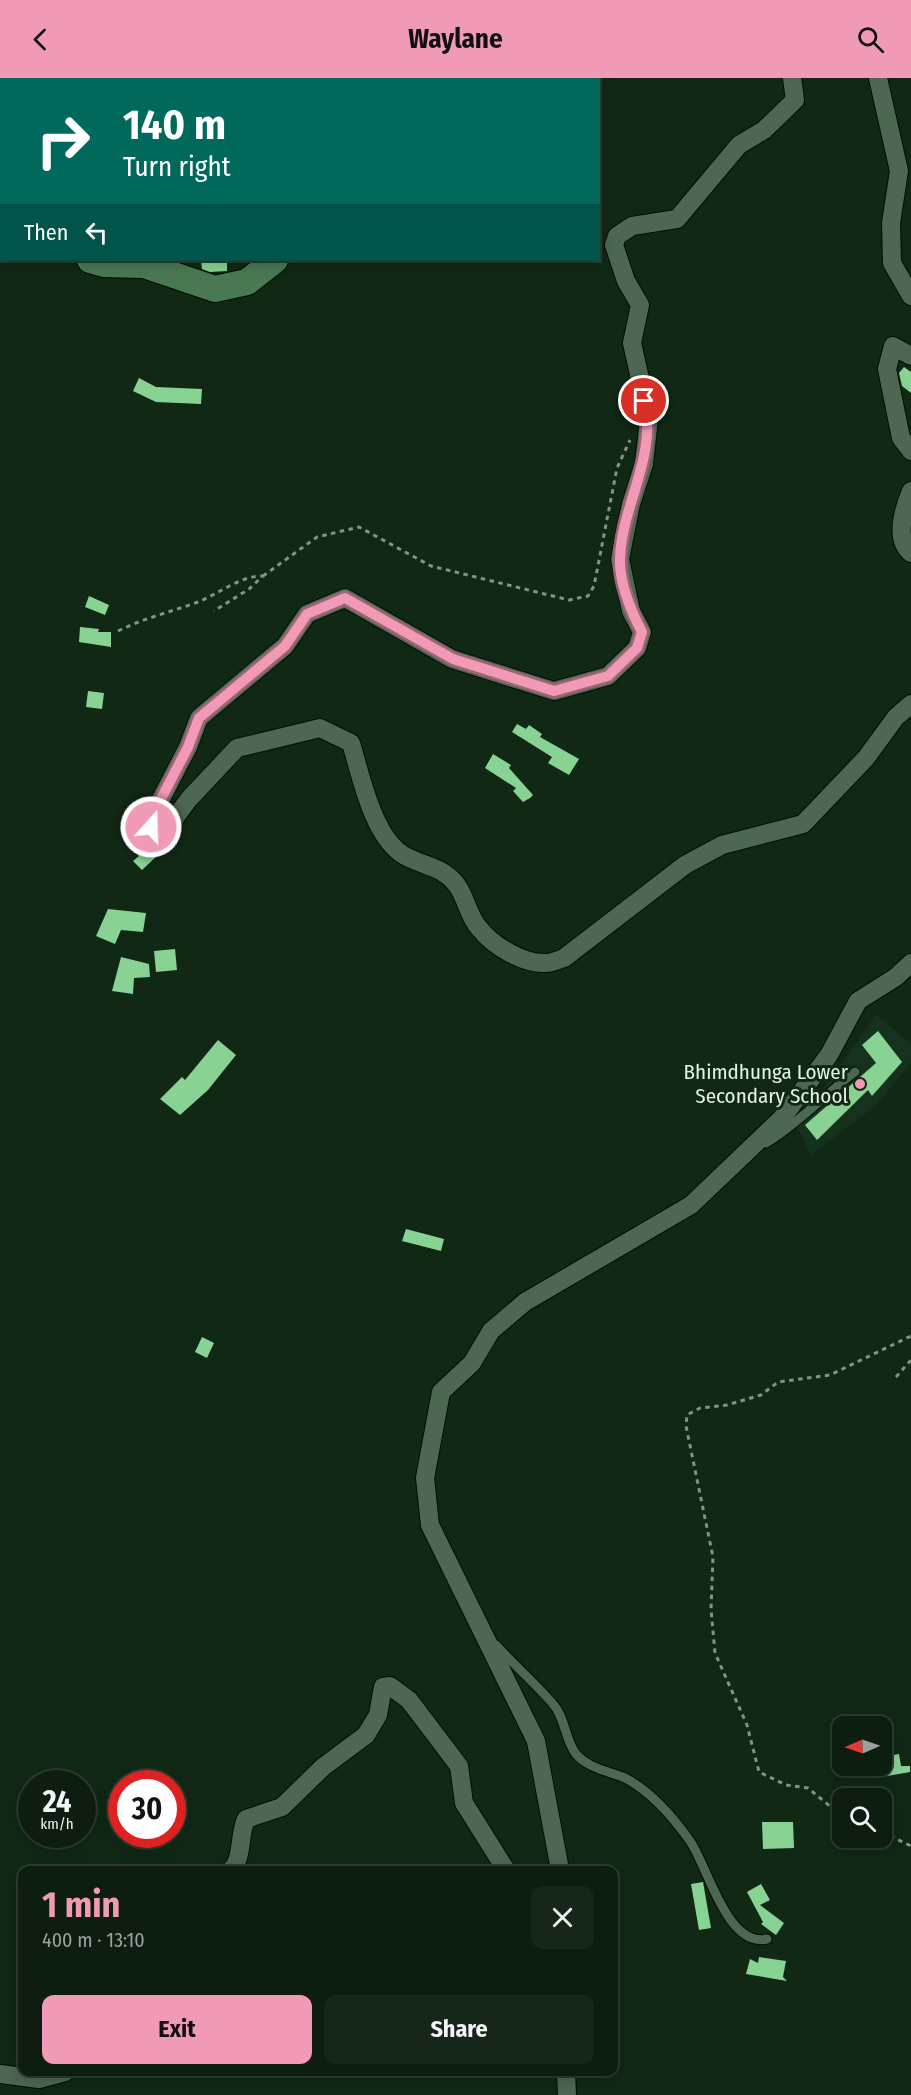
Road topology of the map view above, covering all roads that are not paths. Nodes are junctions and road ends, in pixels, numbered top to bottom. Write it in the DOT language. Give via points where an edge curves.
graph roads {
  1 [pos="792,78"];
  2 [pos="878,78"];
  3 [pos="94,261"];
  4 [pos="274,261"];
  5 [pos="911,296"];
  6 [pos="911,356"];
  7 [pos="911,451"];
  8 [pos="911,491"];
  9 [pos="911,553"];
  10 [pos="911,704"];
  11 [pos="911,963"];
  12 [pos="855,1072"];
  13 [pos="746,1155"];
  14 [pos="484,1632"];
  15 [pos="233,1866"];
  16 [pos="503,1866"];
  17 [pos="559,1866"];
  18 [pos="767,1939"];
  19 [pos="0,2074"];
  20 [pos="50,2076"];
  21 [pos="566,2076"];
  22 [pos="567,2095"];
  1 -- 10 [label="street" via="795,100 764,130 739,145 677,219 632,226 618,236 614,245 626,281 640,305 632,343 649,419 644,464 620,559 631,611 642,632 637,648 608,676 554,691 453,659 345,598 307,614 285,646 199,718 149,822 155,832 163,834 189,799 237,748 320,728 351,743 376,822 389,841 404,855 442,870 457,885 478,928 503,949 526,960 546,963 564,958 685,865 722,845 803,824"];
  2 -- 5 [label="street" via="899,171 891,223 892,263"];
  3 -- 4 [label="main road" via="144,265 215,289 247,282"];
  6 -- 7 [label="street" via="893,346 887,369 900,438"];
  8 -- 9 [label="street" via="901,519"];
  11 -- 13 [label="street" via="858,1000 829,1055 782,1118"];
  12 -- 13 [label="lane" via="793,1126"];
  13 -- 14 [label="street" via="691,1205 525,1302 491,1331 472,1363 441,1392 425,1478 430,1525"];
  14 -- 17 [label="street" via="536,1741"];
  14 -- 18 [label="lane" via="555,1705 575,1753 591,1766 625,1779 662,1805 691,1843 736,1929 753,1940"];
  15 -- 16 [label="street" via="246,1819 282,1806 323,1767 366,1735 378,1715 383,1687 390,1686 409,1700 459,1766 464,1803"];
  19 -- 20 [label="street" via="39,2079"];
  21 -- 22 [label="street"];
}
